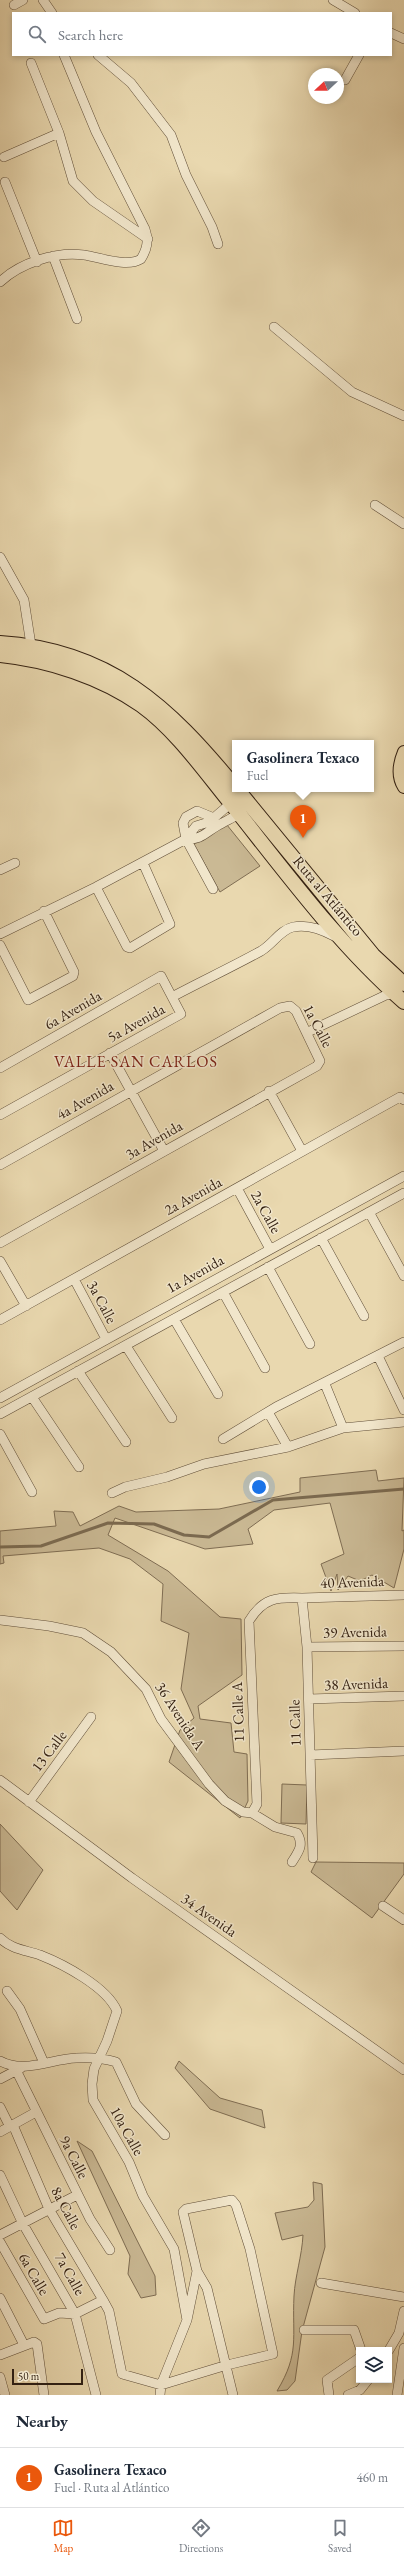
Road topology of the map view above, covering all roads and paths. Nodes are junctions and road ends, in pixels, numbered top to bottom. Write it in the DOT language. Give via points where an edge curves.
graph roads {
  1 [pos="23,0"];
  2 [pos="43,0"];
  3 [pos="333,0"];
  4 [pos="14,5"];
  5 [pos="51,12"];
  6 [pos="353,12"];
  7 [pos="392,34"];
  8 [pos="404,40"];
  9 [pos="64,56"];
  10 [pos="99,56"];
  11 [pos="358,56"];
  12 [pos="31,63"];
  13 [pos="345,80"];
  14 [pos="59,133"];
  15 [pos="4,157"];
  16 [pos="5,182"];
  17 [pos="148,238"];
  18 [pos="218,244"];
  19 [pos="53,256"];
  20 [pos="37,262"];
  21 [pos="0,282"];
  22 [pos="77,319"];
  23 [pos="274,327"];
  24 [pos="404,416"];
  25 [pos="375,505"];
  26 [pos="404,524"];
  27 [pos="0,557"];
  28 [pos="0,643"];
  29 [pos="31,645"];
  30 [pos="0,655"];
  31 [pos="404,752"];
  32 [pos="232,783"];
  33 [pos="404,787"];
  34 [pos="239,792"];
  35 [pos="235,809"];
  36 [pos="212,823"];
  37 [pos="268,826"];
  38 [pos="254,833"];
  39 [pos="186,839"];
  40 [pos="15,863"];
  41 [pos="142,863"];
  42 [pos="0,870"];
  43 [pos="96,887"];
  44 [pos="213,889"];
  45 [pos="44,912"];
  46 [pos="0,934"];
  47 [pos="343,942"];
  48 [pos="0,945"];
  49 [pos="401,993"];
  50 [pos="172,997"];
  51 [pos="290,1006"];
  52 [pos="308,1032"];
  53 [pos="110,1054"];
  54 [pos="320,1061"];
  55 [pos="0,1068"];
  56 [pos="130,1091"];
  57 [pos="269,1091"];
  58 [pos="402,1098"];
  59 [pos="0,1115"];
  60 [pos="164,1151"];
  61 [pos="302,1151"];
  62 [pos="0,1165"];
  63 [pos="404,1176"];
  64 [pos="237,1188"];
  65 [pos="404,1193"];
  66 [pos="369,1212"];
  67 [pos="321,1238"];
  68 [pos="0,1243"];
  69 [pos="270,1249"];
  70 [pos="0,1261"];
  71 [pos="268,1267"];
  72 [pos="404,1276"];
  73 [pos="74,1278"];
  74 [pos="223,1292"];
  75 [pos="26,1306"];
  76 [pos="364,1316"];
  77 [pos="174,1319"];
  78 [pos="0,1320"];
  79 [pos="106,1339"];
  80 [pos="404,1342"];
  81 [pos="310,1344"];
  82 [pos="126,1346"];
  83 [pos="378,1356"];
  84 [pos="266,1368"];
  85 [pos="78,1371"];
  86 [pos="325,1384"];
  87 [pos="218,1394"];
  88 [pos="32,1397"];
  89 [pos="0,1398"];
  90 [pos="404,1410"];
  91 [pos="268,1412"];
  92 [pos="0,1414"];
  93 [pos="172,1418"];
  94 [pos="404,1422"];
  95 [pos="343,1428"];
  96 [pos="0,1434"];
  97 [pos="223,1438"];
  98 [pos="126,1442"];
  99 [pos="288,1447"];
  100 [pos="80,1467"];
  101 [pos="32,1492"];
  102 [pos="112,1493"];
  103 [pos="404,1594"];
  104 [pos="302,1598"];
  105 [pos="0,1620"];
  106 [pos="404,1646"];
  107 [pos="307,1647"];
  108 [pos="404,1696"];
  109 [pos="309,1699"];
  110 [pos="91,1717"];
  111 [pos="404,1751"];
  112 [pos="310,1755"];
  113 [pos="0,1780"];
  114 [pos="29,1802"];
  115 [pos="252,1813"];
  116 [pos="313,1858"];
  117 [pos="292,1862"];
  118 [pos="383,1906"];
  119 [pos="404,1920"];
  120 [pos="0,1938"];
  121 [pos="7,1991"];
  122 [pos="100,2057"];
  123 [pos="0,2061"];
  124 [pos="44,2063"];
  125 [pos="404,2070"];
  126 [pos="20,2071"];
  127 [pos="0,2079"];
  128 [pos="0,2107"];
  129 [pos="36,2112"];
  130 [pos="11,2126"];
  131 [pos="0,2132"];
  132 [pos="164,2135"];
  133 [pos="0,2175"];
  134 [pos="77,2195"];
  135 [pos="49,2210"];
  136 [pos="23,2224"];
  137 [pos="0,2235"];
  138 [pos="0,2242"];
  139 [pos="110,2250"];
  140 [pos="197,2271"];
  141 [pos="322,2283"];
  142 [pos="404,2297"];
  143 [pos="0,2298"];
  144 [pos="105,2303"];
  145 [pos="404,2311"];
  146 [pos="75,2314"];
  147 [pos="187,2320"];
  148 [pos="304,2330"];
  149 [pos="24,2345"];
  150 [pos="360,2347"];
  151 [pos="391,2347"];
  152 [pos="403,2349"];
  153 [pos="0,2355"];
  154 [pos="356,2360"];
  155 [pos="227,2365"];
  156 [pos="0,2377"];
  157 [pos="366,2383"];
  158 [pos="161,2385"];
  159 [pos="5,2395"];
  160 [pos="44,2395"];
  161 [pos="96,2395"];
  162 [pos="160,2395"];
  163 [pos="233,2395"];
  164 [pos="329,2395"];
  165 [pos="348,2395"];
  166 [pos="397,2395"];
  1 -- 4 [label="street"];
  2 -- 5 [label="street"];
  3 -- 6 [label="street"];
  7 -- 8 [label="street"];
  9 -- 17 [label="street" via="96,132"];
  10 -- 18 [label="street" via="131,83 171,135 186,175"];
  11 -- 13 [label="street"];
  12 -- 14 [label="street"];
  14 -- 15 [label="street"];
  14 -- 17 [label="street" via="69,170 78,188 112,215"];
  16 -- 20 [label="street"];
  17 -- 19 [label="street" via="141,259 135,262 82,254"];
  19 -- 20 [label="street"];
  19 -- 22 [label="street"];
  20 -- 21 [label="street" via="10,273"];
  23 -- 24 [label="street" via="352,392"];
  25 -- 26 [label="street"];
  27 -- 29 [label="street" via="24,600"];
  28 -- 29 [label="highway, Ruta al Atlántico"];
  29 -- 32 [label="highway, Ruta al Atlántico" via="75,657 110,672 145,694 174,718"];
  30 -- 35 [label="highway, Ruta al Atlántico" via="38,660 58,666 114,689 142,706 194,758"];
  31 -- 33 [label="main road" via="399,773"];
  34 -- 37 [label="highway, Ruta al Atlántico"];
  35 -- 36 [label="street"];
  35 -- 36 [label="street"];
  35 -- 38 [label="highway, Ruta al Atlántico"];
  36 -- 39 [label="street" via="196,826"];
  36 -- 39 [label="street" via="206,813 191,813 183,823"];
  37 -- 38 [label="highway" via="259,827"];
  37 -- 49 [label="highway, Ruta al Atlántico" via="373,954"];
  38 -- 47 [label="highway, Ruta al Atlántico"];
  39 -- 41 [label="street"];
  39 -- 44 [label="street"];
  40 -- 42 [label="street"];
  41 -- 43 [label="street"];
  41 -- 43 [label="street" via="170,924 130,948 127,947"];
  43 -- 45 [label="street"];
  45 -- 46 [label="street"];
  45 -- 48 [label="street" via="74,972 73,976 28,1000"];
  47 -- 49 [label="highway, Ruta al Atlántico"];
  47 -- 50 [label="street, 5a Avenida" via="323,930 293,927 284,931 263,950"];
  49 -- 52 [label="street" via="386,995"];
  50 -- 53 [label="street, 5a Avenida" via="181,1014"];
  50 -- 55 [label="street, 6a Avenida" via="161,976"];
  51 -- 52 [label="street, 1a Calle" via="296,1011"];
  51 -- 56 [label="street, 4a Avenida" via="280,1008"];
  52 -- 54 [label="street, 1a Calle"];
  53 -- 56 [label="street"];
  53 -- 59 [label="street, 5a Avenida"];
  54 -- 57 [label="street, 3a Avenida" via="317,1066"];
  56 -- 60 [label="street"];
  56 -- 62 [label="street, 4a Avenida"];
  57 -- 60 [label="street, 3a Avenida"];
  57 -- 61 [label="street"];
  58 -- 61 [label="street, 2a Avenida"];
  60 -- 68 [label="street, 3a Avenida"];
  61 -- 64 [label="street, 2a Avenida"];
  63 -- 69 [label="street, 1a Avenida"];
  64 -- 69 [label="street, 2a Calle"];
  64 -- 73 [label="street, 2a Avenida"];
  65 -- 66 [label="street"];
  66 -- 67 [label="street"];
  66 -- 72 [label="street"];
  67 -- 71 [label="street"];
  67 -- 76 [label="street"];
  69 -- 79 [label="street, 1a Avenida"];
  70 -- 75 [label="street"];
  71 -- 74 [label="street"];
  71 -- 81 [label="street"];
  73 -- 75 [label="street, 2a Avenida"];
  73 -- 79 [label="street, 3a Calle"];
  74 -- 77 [label="street"];
  74 -- 84 [label="street"];
  75 -- 78 [label="street, 2a Avenida"];
  77 -- 82 [label="street"];
  77 -- 87 [label="street"];
  79 -- 89 [label="street, 1a Avenida"];
  80 -- 83 [label="street"];
  82 -- 85 [label="street"];
  82 -- 93 [label="street"];
  83 -- 86 [label="street"];
  83 -- 90 [label="street"];
  85 -- 88 [label="street"];
  85 -- 98 [label="street"];
  86 -- 91 [label="street"];
  86 -- 95 [label="street"];
  88 -- 92 [label="street"];
  88 -- 100 [label="street"];
  91 -- 97 [label="street"];
  91 -- 99 [label="street"];
  94 -- 95 [label="street"];
  95 -- 99 [label="street"];
  96 -- 101 [label="street"];
  99 -- 102 [label="street" via="204,1464"];
  103 -- 104 [label="street, 40 Avenida"];
  104 -- 107 [label="street, 11 Calle"];
  104 -- 115 [label="street, 11 Calle A" via="265,1602 249,1621 257,1804"];
  105 -- 115 [label="street, 36 Avenida A" via="83,1633 111,1652 146,1689 162,1719 208,1784 225,1801 243,1812"];
  106 -- 107 [label="street, 39 Avenida"];
  107 -- 109 [label="street, 11 Calle"];
  108 -- 109 [label="street, 38 Avenida"];
  109 -- 112 [label="street, 11 Calle"];
  110 -- 114 [label="street, 13 Calle"];
  111 -- 112 [label="street"];
  112 -- 116 [label="street, 11 Calle"];
  113 -- 114 [label="street, 34 Avenida"];
  114 -- 125 [label="street, 34 Avenida"];
  115 -- 117 [label="street, 36 Avenida A" via="275,1827 297,1833 301,1840 301,1849"];
  118 -- 119 [label="street"];
  120 -- 122 [label="street, 10a Calle" via="10,1947 54,1960 74,1972 99,1989 115,2007 117,2014"];
  121 -- 124 [label="street" via="20,2009"];
  122 -- 124 [label="street"];
  122 -- 132 [label="street" via="116,2062 136,2104"];
  122 -- 147 [label="street, 10a Calle" via="94,2069 94,2100 129,2162 143,2196 174,2249"];
  123 -- 126 [label="street"];
  124 -- 126 [label="street"];
  126 -- 127 [label="street"];
  126 -- 129 [label="street, 9a Calle"];
  128 -- 130 [label="street, 8a Calle"];
  129 -- 130 [label="street"];
  129 -- 134 [label="street, 9a Calle"];
  130 -- 131 [label="street"];
  130 -- 135 [label="street, 8a Calle"];
  133 -- 136 [label="street, 7a Calle"];
  134 -- 135 [label="street"];
  134 -- 139 [label="street, 9a Calle"];
  135 -- 136 [label="street"];
  135 -- 144 [label="street, 8a Calle"];
  136 -- 137 [label="street"];
  136 -- 146 [label="street, 7a Calle"];
  138 -- 146 [label="street, 6a Calle" via="45,2319 59,2312"];
  140 -- 147 [label="street"];
  140 -- 155 [label="street" via="207,2288"];
  140 -- 155 [label="street" via="184,2210 232,2200 236,2205 250,2249 271,2355"];
  141 -- 142 [label="street"];
  143 -- 149 [label="street"];
  144 -- 146 [label="street"];
  144 -- 158 [label="street, 8a Calle" via="124,2376"];
  145 -- 151 [label="street" via="400,2333"];
  146 -- 161 [label="street, 7a Calle"];
  147 -- 158 [label="street"];
  148 -- 150 [label="street" via="354,2330"];
  149 -- 153 [label="street"];
  149 -- 160 [label="street" via="34,2342 37,2344"];
  152 -- 166 [label="street"];
  154 -- 164 [label="street" via="327,2380"];
  155 -- 158 [label="street"];
  155 -- 163 [label="street"];
  156 -- 159 [label="street"];
  157 -- 165 [label="street" via="360,2390"];
  158 -- 162 [label="street"];
}
